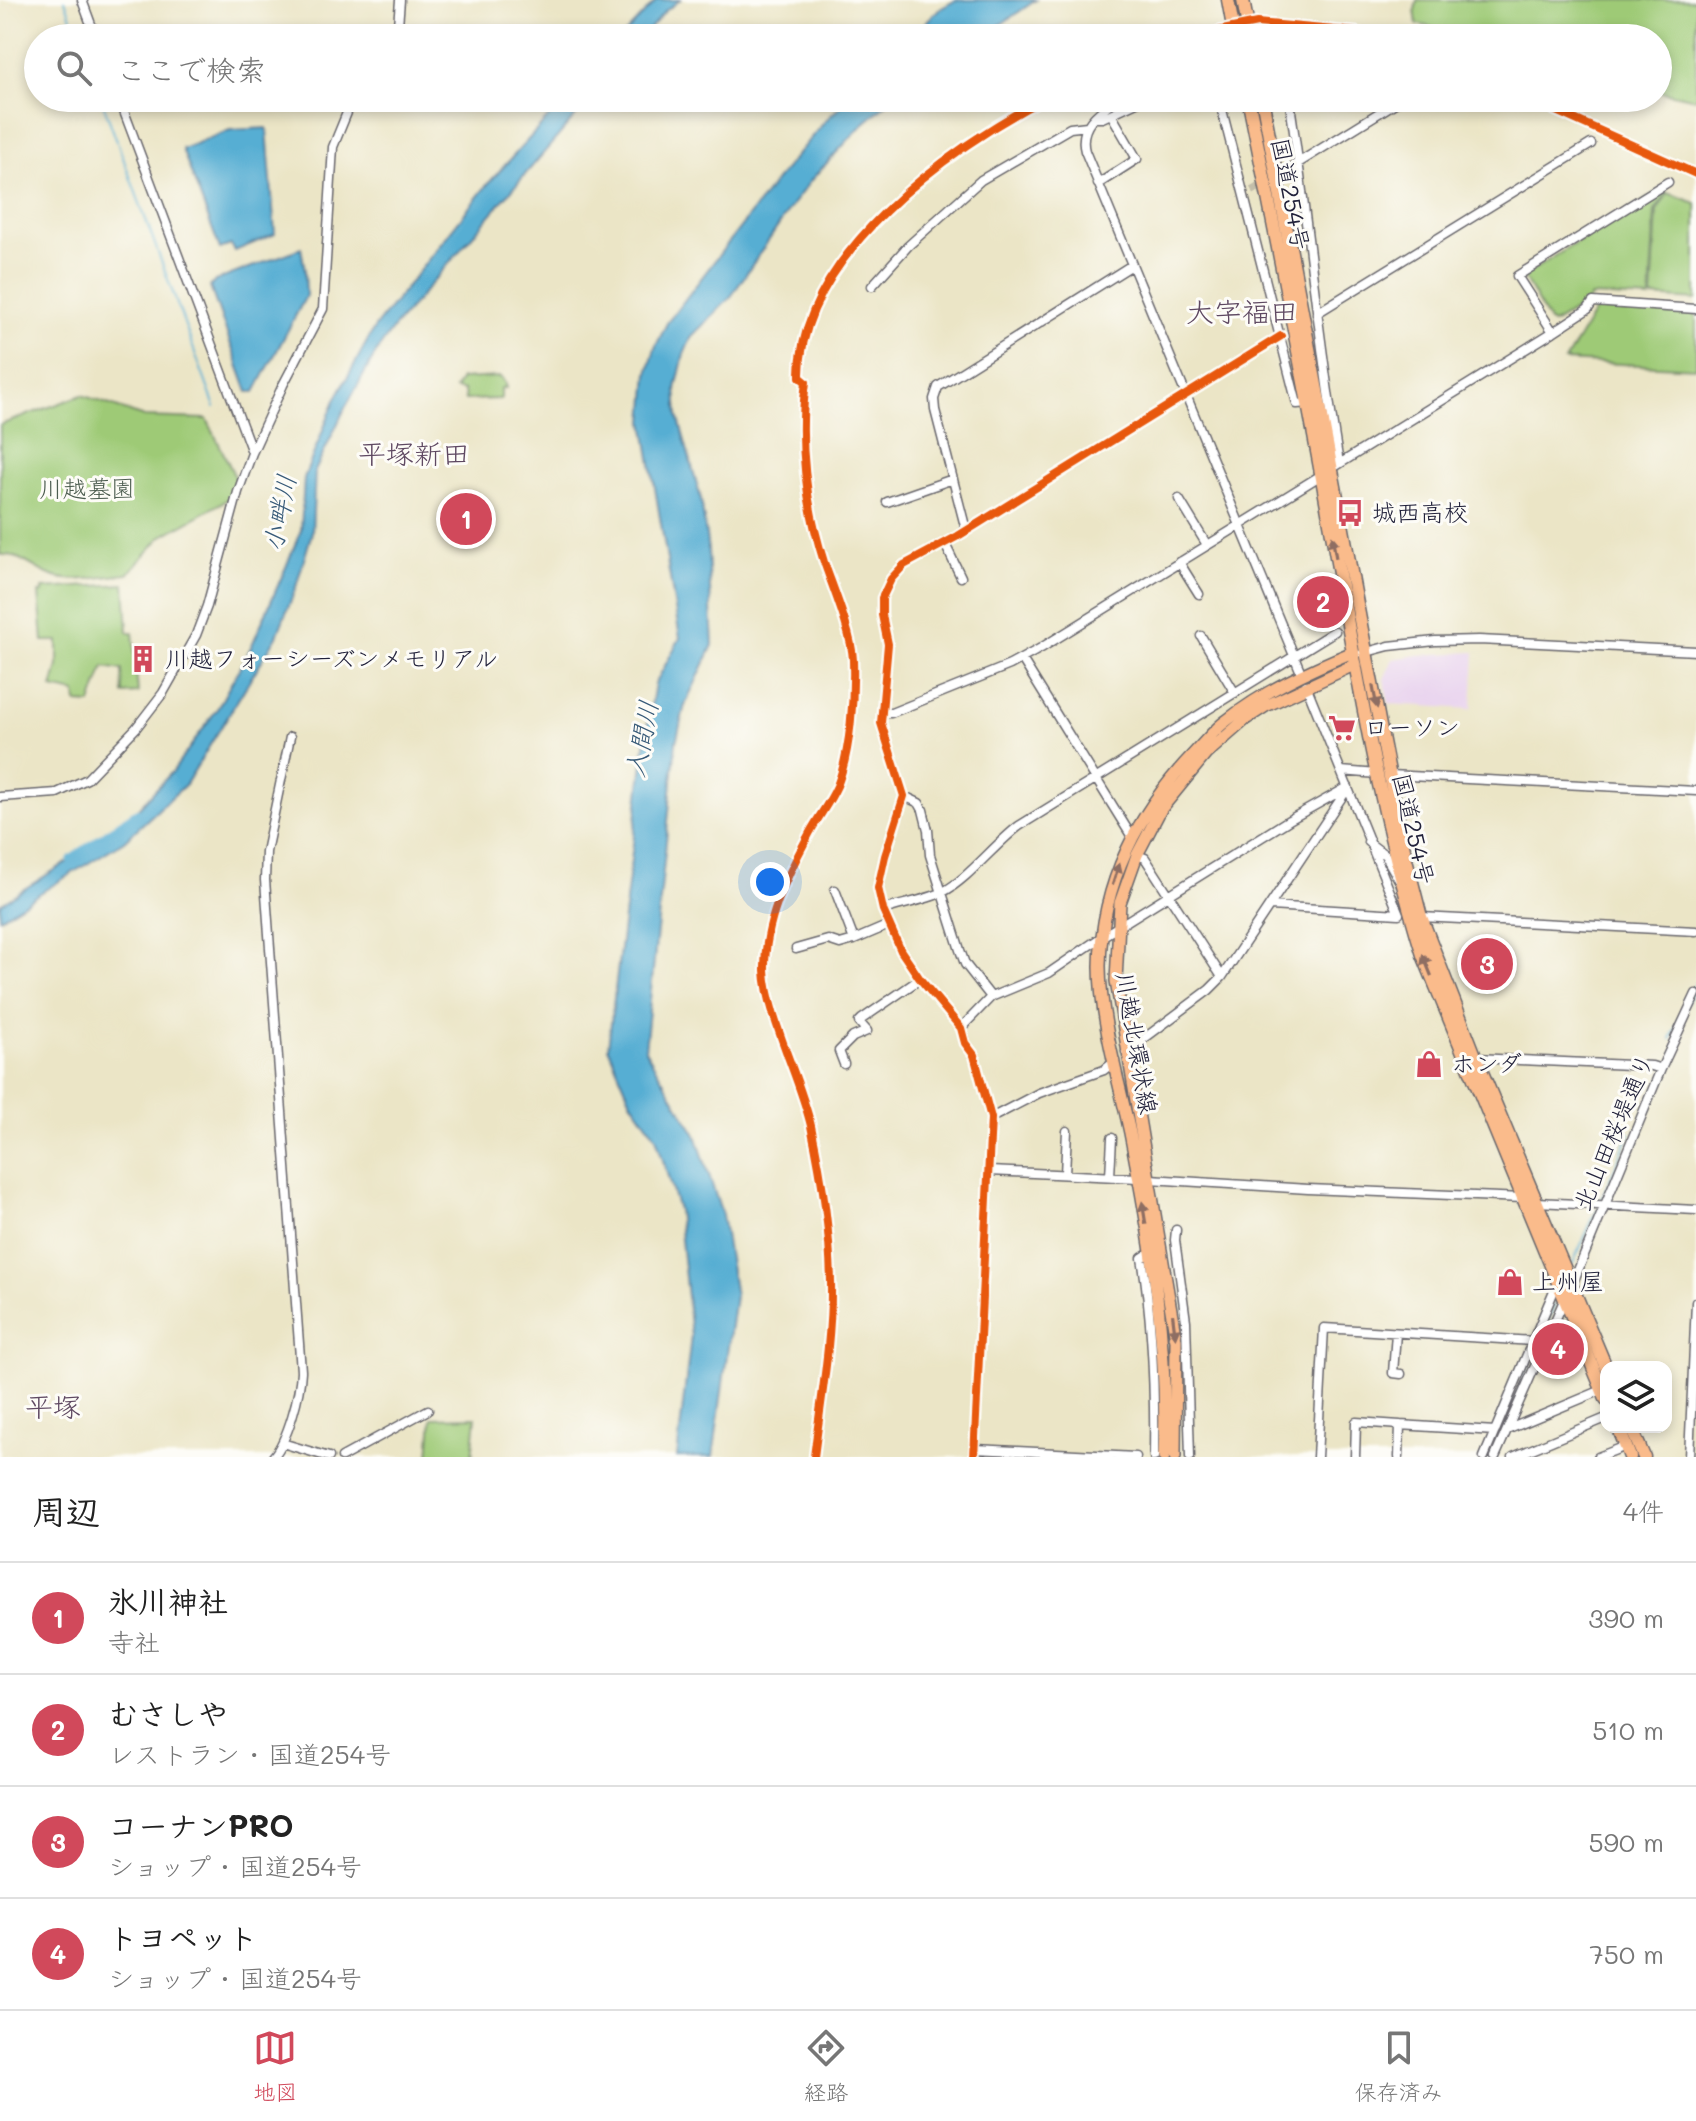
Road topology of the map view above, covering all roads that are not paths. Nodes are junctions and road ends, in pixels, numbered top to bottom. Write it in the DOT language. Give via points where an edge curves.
graph roads {
  1 [pos="82,0"];
  2 [pos="400,0"];
  3 [pos="1228,0"];
  4 [pos="1243,0"];
  5 [pos="91,24"];
  6 [pos="398,24"];
  7 [pos="1232,24"];
  8 [pos="1248,24"];
  9 [pos="124,112"];
  10 [pos="347,112"];
  11 [pos="1101,112"];
  12 [pos="1115,112"];
  13 [pos="1223,112"];
  14 [pos="1251,112"];
  15 [pos="1265,112"];
  16 [pos="1291,112"];
  17 [pos="1380,112"];
  18 [pos="1111,114"];
  19 [pos="1094,118"];
  20 [pos="1087,126"];
  21 [pos="1591,144"];
  22 [pos="1299,162"];
  23 [pos="1290,168"];
  24 [pos="1668,182"];
  25 [pos="1098,184"];
  26 [pos="1132,265"];
  27 [pos="872,286"];
  28 [pos="1696,309"];
  29 [pos="1317,313"];
  30 [pos="1553,332"];
  31 [pos="1281,336"];
  32 [pos="1185,396"];
  33 [pos="1308,403"];
  34 [pos="252,453"];
  35 [pos="1336,465"];
  36 [pos="1321,474"];
  37 [pos="953,479"];
  38 [pos="1179,499"];
  39 [pos="887,502"];
  40 [pos="1240,526"];
  41 [pos="966,530"];
  42 [pos="945,544"];
  43 [pos="1207,545"];
  44 [pos="1179,562"];
  45 [pos="961,577"];
  46 [pos="1199,594"];
  47 [pos="1335,631"];
  48 [pos="1201,636"];
  49 [pos="1696,651"];
  50 [pos="1294,654"];
  51 [pos="1358,657"];
  52 [pos="1022,659"];
  53 [pos="1304,680"];
  54 [pos="1235,693"];
  55 [pos="883,713"];
  56 [pos="290,737"];
  57 [pos="1341,771"];
  58 [pos="1384,774"];
  59 [pos="1096,778"];
  60 [pos="1348,787"];
  61 [pos="1696,791"];
  62 [pos="904,796"];
  63 [pos="0,797"];
  64 [pos="1132,837"];
  65 [pos="1368,842"];
  66 [pos="1137,855"];
  67 [pos="1400,881"];
  68 [pos="835,890"];
  69 [pos="941,893"];
  70 [pos="1171,896"];
  71 [pos="1270,906"];
  72 [pos="883,910"];
  73 [pos="1421,917"];
  74 [pos="889,925"];
  75 [pos="1119,928"];
  76 [pos="1696,931"];
  77 [pos="1103,936"];
  78 [pos="854,940"];
  79 [pos="796,949"];
  80 [pos="1222,977"];
  81 [pos="920,979"];
  82 [pos="1696,994"];
  83 [pos="991,997"];
  84 [pos="961,1028"];
  85 [pos="1126,1052"];
  86 [pos="1476,1058"];
  87 [pos="1115,1061"];
  88 [pos="844,1064"];
  89 [pos="1661,1069"];
  90 [pos="991,1118"];
  91 [pos="1067,1131"];
  92 [pos="1112,1138"];
  93 [pos="989,1171"];
  94 [pos="1065,1174"];
  95 [pos="1110,1176"];
  96 [pos="1144,1178"];
  97 [pos="1523,1198"];
  98 [pos="1537,1202"];
  99 [pos="1606,1204"];
  100 [pos="1696,1210"];
  101 [pos="1176,1230"];
  102 [pos="1150,1253"];
  103 [pos="1178,1256"];
  104 [pos="1164,1258"];
  105 [pos="1558,1280"];
  106 [pos="1568,1291"];
  107 [pos="1696,1302"];
  108 [pos="1396,1333"];
  109 [pos="1533,1341"];
  110 [pos="1603,1361"];
  111 [pos="1401,1374"];
  112 [pos="1600,1383"];
  113 [pos="1600,1396"];
  114 [pos="428,1410"];
  115 [pos="1600,1421"];
  116 [pos="1400,1425"];
  117 [pos="1508,1429"];
  118 [pos="1495,1431"];
  119 [pos="1634,1433"];
  120 [pos="282,1443"];
  121 [pos="1628,1451"];
  122 [pos="974,1453"];
  123 [pos="354,1454"];
  124 [pos="273,1457"];
  125 [pos="329,1457"];
  126 [pos="342,1457"];
  127 [pos="1136,1457"];
  128 [pos="1154,1457"];
  129 [pos="1164,1457"];
  130 [pos="1175,1457"];
  131 [pos="1190,1457"];
  132 [pos="1317,1457"];
  133 [pos="1355,1457"];
  134 [pos="1399,1457"];
  135 [pos="1484,1457"];
  136 [pos="1495,1457"];
  137 [pos="1513,1457"];
  138 [pos="1598,1457"];
  139 [pos="1644,1457"];
  140 [pos="1689,1457"];
  1 -- 5 [label="street"];
  2 -- 6 [label="street"];
  3 -- 7 [label="highway"];
  4 -- 8 [label="highway"];
  9 -- 34 [label="street"];
  10 -- 34 [label="street" via="333,147 323,309"];
  11 -- 19 [label="street"];
  12 -- 18 [label="street"];
  13 -- 31 [label="street"];
  14 -- 33 [label="highway, 国道254号"];
  15 -- 35 [label="highway, 国道254号"];
  16 -- 22 [label="street"];
  17 -- 22 [label="street"];
  18 -- 19 [label="street"];
  18 -- 25 [label="street" via="1137,159"];
  19 -- 20 [label="street"];
  20 -- 25 [label="street" via="1083,144"];
  20 -- 27 [label="street" via="1070,128 981,180 917,236"];
  21 -- 29 [label="street"];
  22 -- 23 [label="street"];
  22 -- 29 [label="street"];
  24 -- 30 [label="street" via="1517,276"];
  25 -- 26 [label="street"];
  26 -- 32 [label="street"];
  26 -- 37 [label="street" via="938,387 934,399"];
  28 -- 30 [label="street" via="1593,302"];
  29 -- 35 [label="street"];
  30 -- 35 [label="street"];
  31 -- 32 [label="street"];
  31 -- 33 [label="street" via="1297,404"];
  32 -- 40 [label="street"];
  32 -- 41 [label="street"];
  33 -- 36 [label="highway, 国道254号"];
  34 -- 63 [label="street" via="196,635 136,728 87,779 70,789"];
  35 -- 36 [label="street"];
  35 -- 51 [label="highway, 国道254号"];
  36 -- 40 [label="street"];
  51 -- 36 [label="highway, 国道254号, one-way"];
  37 -- 39 [label="street"];
  37 -- 41 [label="street"];
  38 -- 43 [label="street"];
  40 -- 43 [label="street"];
  40 -- 50 [label="street"];
  41 -- 42 [label="street"];
  42 -- 45 [label="street"];
  42 -- 55 [label="street" via="904,565 882,598 888,644"];
  43 -- 44 [label="street"];
  44 -- 46 [label="street"];
  44 -- 52 [label="street"];
  47 -- 50 [label="street"];
  48 -- 54 [label="street"];
  49 -- 51 [label="street" via="1479,640 1389,646"];
  50 -- 53 [label="street"];
  50 -- 54 [label="street"];
  51 -- 53 [label="main road, 川越北環状線"];
  51 -- 58 [label="highway, 国道254号"];
  52 -- 55 [label="street"];
  52 -- 59 [label="street"];
  53 -- 57 [label="street"];
  53 -- 64 [label="main road, 川越北環状線" via="1263,695 1224,722 1159,794"];
  53 -- 66 [label="main road, 川越北環状線" via="1206,754 1161,809"];
  54 -- 59 [label="street"];
  55 -- 62 [label="street" via="884,737"];
  56 -- 120 [label="street" via="265,880 301,1371"];
  57 -- 58 [label="street"];
  57 -- 60 [label="street"];
  58 -- 61 [label="street"];
  58 -- 67 [label="highway, 国道254号"];
  58 -- 73 [label="highway, 国道254号"];
  59 -- 64 [label="street"];
  59 -- 69 [label="street" via="998,841"];
  60 -- 65 [label="street"];
  60 -- 70 [label="street"];
  60 -- 71 [label="street"];
  62 -- 69 [label="street" via="923,810"];
  62 -- 72 [label="street" via="880,872"];
  77 -- 64 [label="main road, 川越北環状線, one-way" via="1112,886"];
  65 -- 67 [label="street" via="1385,855"];
  65 -- 71 [label="street" via="1399,914"];
  66 -- 70 [label="street" via="1145,858"];
  66 -- 75 [label="main road, 川越北環状線" via="1120,903"];
  97 -- 67 [label="highway, 国道254号, one-way" via="1423,955"];
  68 -- 78 [label="street"];
  69 -- 72 [label="street"];
  69 -- 83 [label="street" via="965,964"];
  70 -- 75 [label="street"];
  70 -- 80 [label="street"];
  71 -- 80 [label="street"];
  72 -- 74 [label="street"];
  73 -- 76 [label="street"];
  73 -- 86 [label="highway, 国道254号"];
  74 -- 78 [label="street"];
  74 -- 81 [label="street"];
  75 -- 77 [label="street"];
  75 -- 85 [label="main road, 川越北環状線" via="1116,981"];
  77 -- 83 [label="street" via="1049,973"];
  77 -- 87 [label="main road, 川越北環状線" via="1100,968"];
  78 -- 79 [label="street"];
  80 -- 85 [label="street"];
  81 -- 84 [label="street"];
  81 -- 88 [label="street" via="859,1022 867,1031 839,1051"];
  82 -- 89 [label="street, 北山田桜堤通り"];
  83 -- 84 [label="street"];
  84 -- 90 [label="street"];
  85 -- 96 [label="main road, 川越北環状線"];
  86 -- 89 [label="street"];
  86 -- 98 [label="highway, 国道254号"];
  87 -- 90 [label="street"];
  87 -- 96 [label="main road, 川越北環状線"];
  89 -- 99 [label="street, 北山田桜堤通り"];
  90 -- 93 [label="street"];
  91 -- 94 [label="street"];
  92 -- 95 [label="street"];
  93 -- 94 [label="street"];
  93 -- 122 [label="street"];
  94 -- 95 [label="street"];
  95 -- 96 [label="street"];
  96 -- 97 [label="street"];
  102 -- 96 [label="main road, 川越北環状線, one-way"];
  96 -- 104 [label="main road, 川越北環状線"];
  97 -- 105 [label="highway, 国道254号"];
  98 -- 99 [label="street"];
  98 -- 106 [label="highway, 国道254号"];
  99 -- 100 [label="street"];
  99 -- 106 [label="street, 北山田桜堤通り"];
  101 -- 103 [label="street"];
  102 -- 128 [label="street" via="1142,1258 1152,1330"];
  102 -- 129 [label="main road, 川越北環状線" via="1162,1329"];
  103 -- 104 [label="street"];
  103 -- 131 [label="street" via="1186,1321"];
  104 -- 130 [label="main road, 川越北環状線, one-way" via="1176,1340"];
  105 -- 106 [label="highway, 国道254号"];
  105 -- 109 [label="street"];
  106 -- 110 [label="highway, 国道254号"];
  106 -- 112 [label="highway, 国道254号"];
  106 -- 117 [label="street, 北山田桜堤通り"];
  107 -- 140 [label="street"];
  108 -- 109 [label="street"];
  108 -- 111 [label="street" via="1393,1373"];
  108 -- 132 [label="street" via="1324,1328"];
  109 -- 118 [label="street"];
  113 -- 117 [label="street"];
  114 -- 123 [label="street"];
  115 -- 137 [label="street"];
  116 -- 118 [label="street"];
  116 -- 133 [label="street" via="1356,1422"];
  116 -- 134 [label="street"];
  117 -- 136 [label="street, 北山田桜堤通り"];
  118 -- 135 [label="street"];
  119 -- 139 [label="highway"];
  120 -- 124 [label="street"];
  120 -- 125 [label="street"];
  121 -- 138 [label="street"];
  122 -- 127 [label="street"];
  123 -- 126 [label="street"];
}
